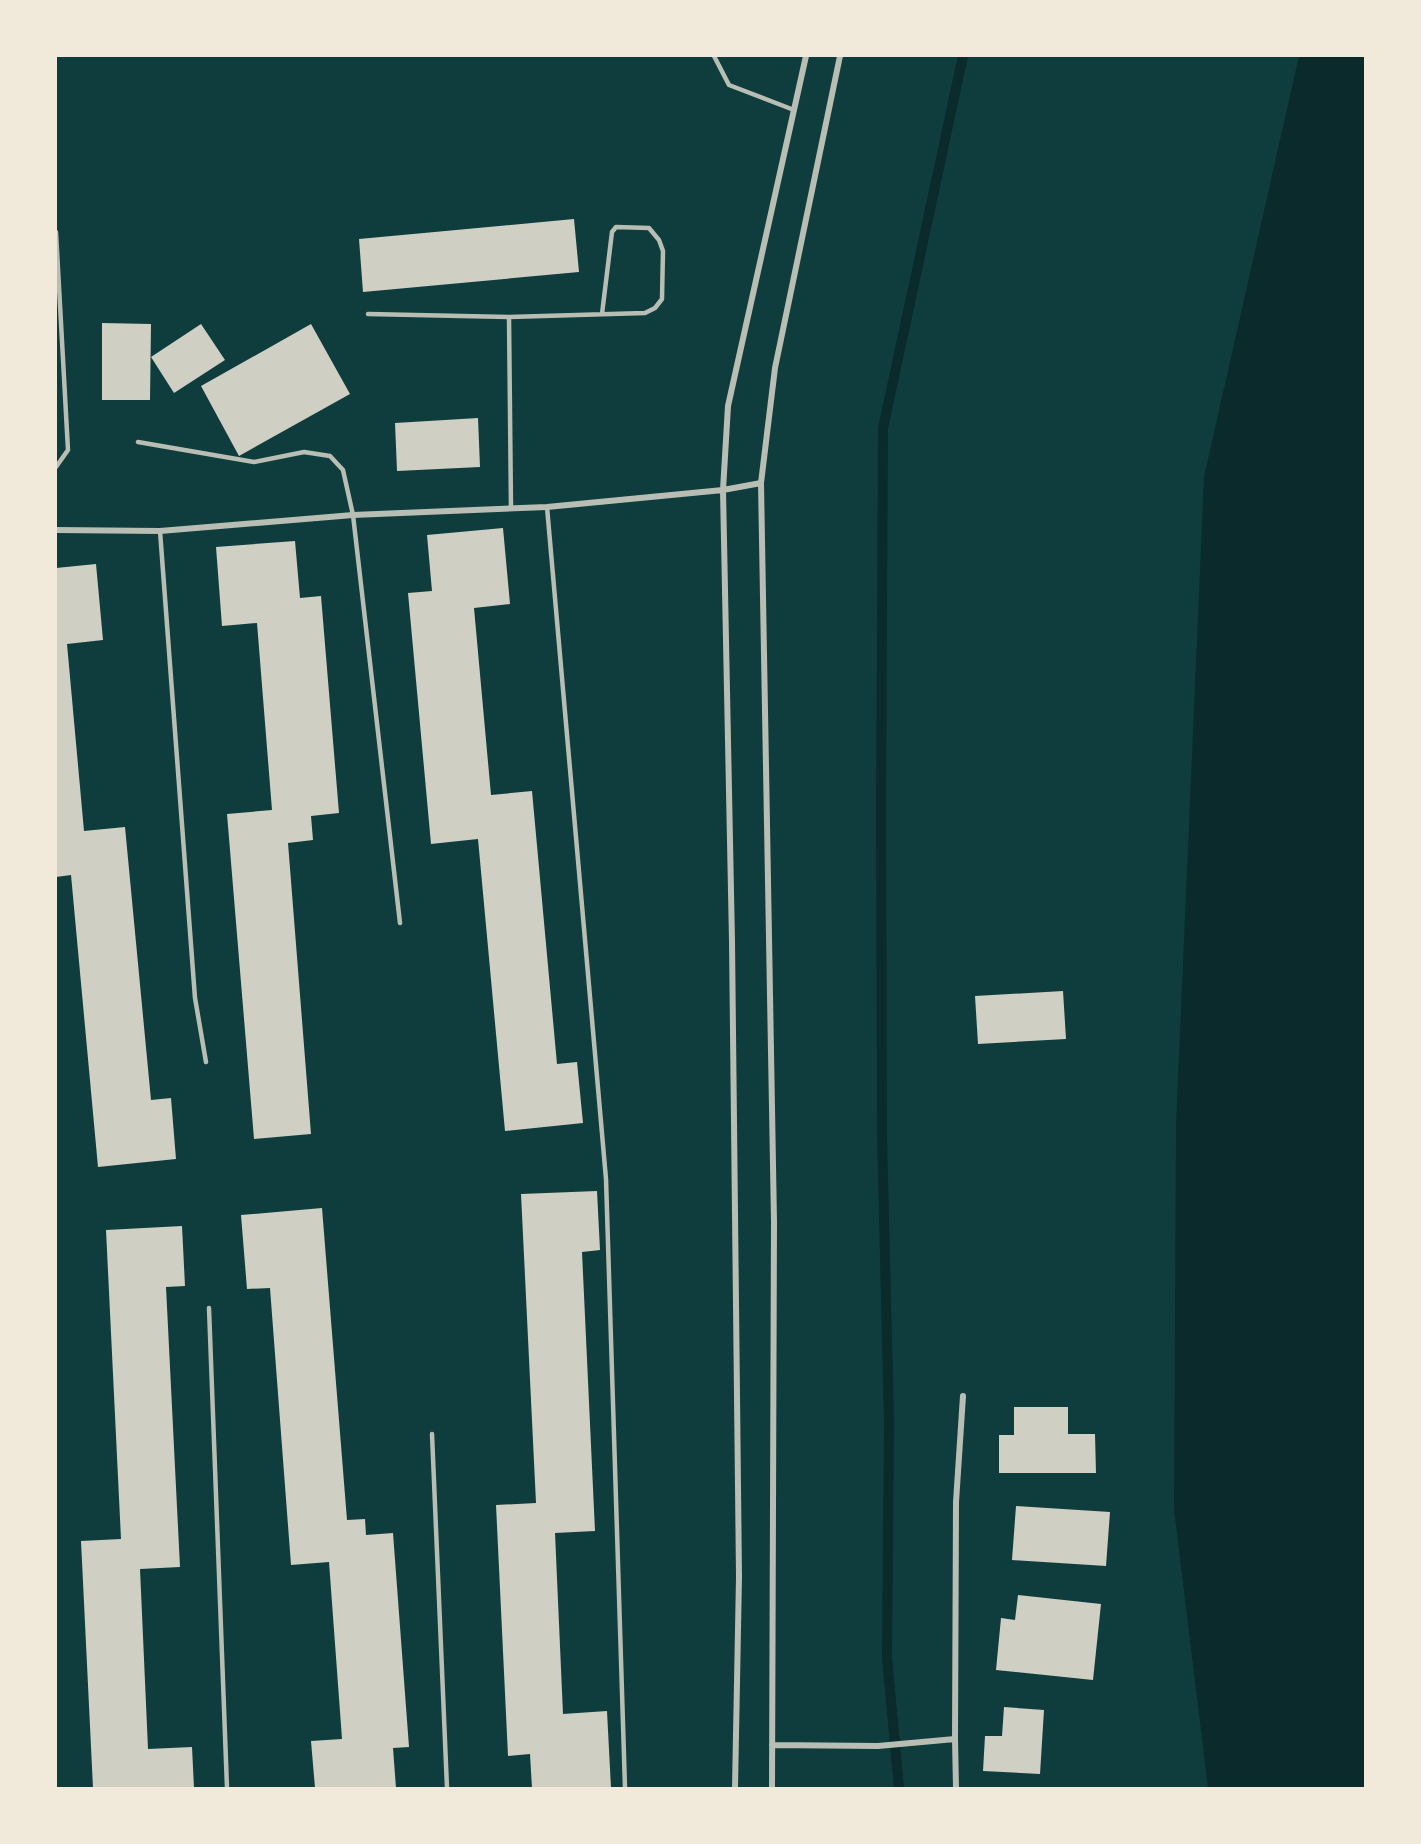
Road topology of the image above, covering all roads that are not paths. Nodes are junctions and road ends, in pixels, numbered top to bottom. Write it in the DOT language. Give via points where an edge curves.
graph roads {
  1 [pos="714,56"];
  2 [pos="806,56"];
  3 [pos="840,56"];
  4 [pos="794,110"];
  5 [pos="56,232"];
  6 [pos="368,314"];
  7 [pos="602,314"];
  8 [pos="508,317"];
  9 [pos="138,442"];
  10 [pos="56,467"];
  11 [pos="761,483"];
  12 [pos="723,490"];
  13 [pos="547,507"];
  14 [pos="510,508"];
  15 [pos="353,515"];
  16 [pos="56,530"];
  17 [pos="160,531"];
  18 [pos="400,923"];
  19 [pos="206,1062"];
  20 [pos="209,1308"];
  21 [pos="963,1396"];
  22 [pos="432,1434"];
  23 [pos="956,1739"];
  24 [pos="772,1746"];
  25 [pos="228,1788"];
  26 [pos="447,1788"];
  27 [pos="625,1788"];
  28 [pos="735,1788"];
  29 [pos="772,1788"];
  30 [pos="957,1788"];
  1 -- 4 [label="lane" via="729,85"];
  2 -- 4 [label="street"];
  3 -- 11 [label="street" via="775,368"];
  4 -- 12 [label="street" via="728,406"];
  5 -- 10 [label="lane" via="68,450"];
  6 -- 8 [label="lane"];
  7 -- 7 [label="lane" via="645,313 656,308 662,298 663,251 649,228 616,227 612,232"];
  7 -- 8 [label="lane"];
  8 -- 14 [label="lane"];
  9 -- 15 [label="lane" via="254,462 304,452 330,456 343,470"];
  11 -- 12 [label="street"];
  11 -- 24 [label="street" via="774,1222"];
  12 -- 13 [label="street"];
  12 -- 28 [label="street" via="739,1577"];
  13 -- 14 [label="street"];
  13 -- 27 [label="lane" via="606,1179"];
  14 -- 15 [label="street"];
  15 -- 17 [label="street"];
  15 -- 18 [label="lane"];
  16 -- 17 [label="street"];
  17 -- 19 [label="lane" via="195,998"];
  20 -- 25 [label="lane"];
  21 -- 23 [label="street" via="956,1502"];
  22 -- 26 [label="lane"];
  23 -- 24 [label="street" via="878,1746"];
  23 -- 30 [label="street"];
  24 -- 29 [label="street"];
}
